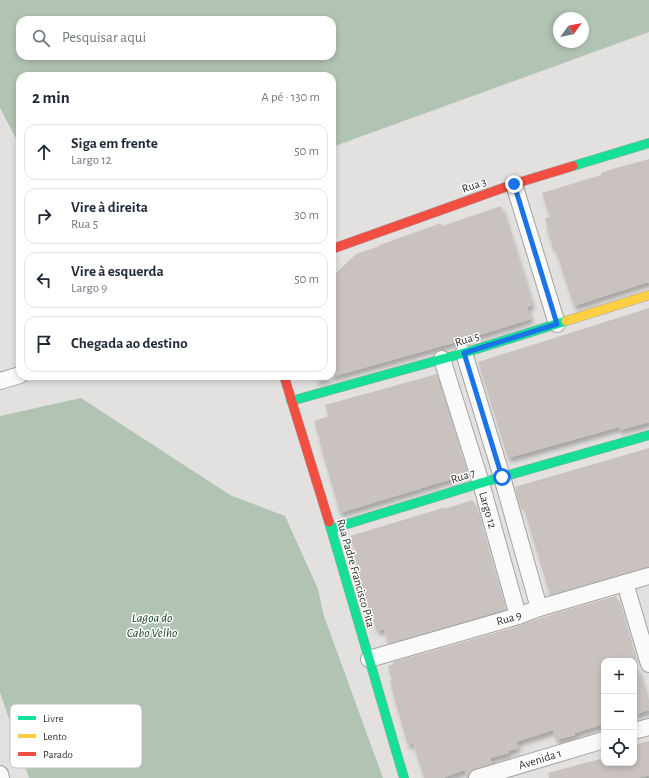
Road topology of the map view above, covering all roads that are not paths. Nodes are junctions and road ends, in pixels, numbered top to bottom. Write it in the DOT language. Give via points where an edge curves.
graph roads {
  1 [pos="649,143"];
  2 [pos="514,184"];
  3 [pos="336,248"];
  4 [pos="649,295"];
  5 [pos="557,324"];
  6 [pos="464,353"];
  7 [pos="442,359"];
  8 [pos="16,376"];
  9 [pos="285,380"];
  10 [pos="0,381"];
  11 [pos="291,401"];
  12 [pos="649,435"];
  13 [pos="502,477"];
  14 [pos="481,483"];
  15 [pos="331,528"];
  16 [pos="648,578"];
  17 [pos="625,583"];
  18 [pos="539,608"];
  19 [pos="518,616"];
  20 [pos="369,659"];
  21 [pos="649,664"];
  22 [pos="649,727"];
  23 [pos="637,730"];
  24 [pos="601,741"];
  25 [pos="0,774"];
  26 [pos="1,778"];
  27 [pos="404,778"];
  28 [pos="477,778"];
  1 -- 2 [label="street, Rua 3"];
  2 -- 3 [label="street, Rua 3"];
  2 -- 5 [label="street"];
  4 -- 5 [label="street, Rua 5"];
  5 -- 6 [label="street, Rua 5"];
  6 -- 7 [label="street, Rua 5"];
  6 -- 13 [label="street, Largo 12"];
  7 -- 11 [label="street, Rua 5"];
  7 -- 14 [label="street, Largo 12"];
  8 -- 10 [label="street"];
  9 -- 11 [label="street, Rua Padre Francisco Pita"];
  11 -- 15 [label="street, Rua Padre Francisco Pita"];
  12 -- 13 [label="street, Rua 7"];
  13 -- 14 [label="street, Rua 7"];
  13 -- 18 [label="street, Largo 12"];
  14 -- 15 [label="street, Rua 7"];
  14 -- 19 [label="street, Largo 12"];
  15 -- 20 [label="street, Rua Padre Francisco Pita"];
  16 -- 17 [label="street, Rua 9"];
  17 -- 18 [label="street, Rua 9"];
  17 -- 21 [label="street"];
  18 -- 19 [label="street, Rua 9"];
  19 -- 20 [label="street, Rua 9"];
  20 -- 27 [label="street, Rua Padre Francisco Pita"];
  22 -- 23 [label="street"];
  24 -- 28 [label="street, Avenida 1"];
  25 -- 26 [label="street"];
}
